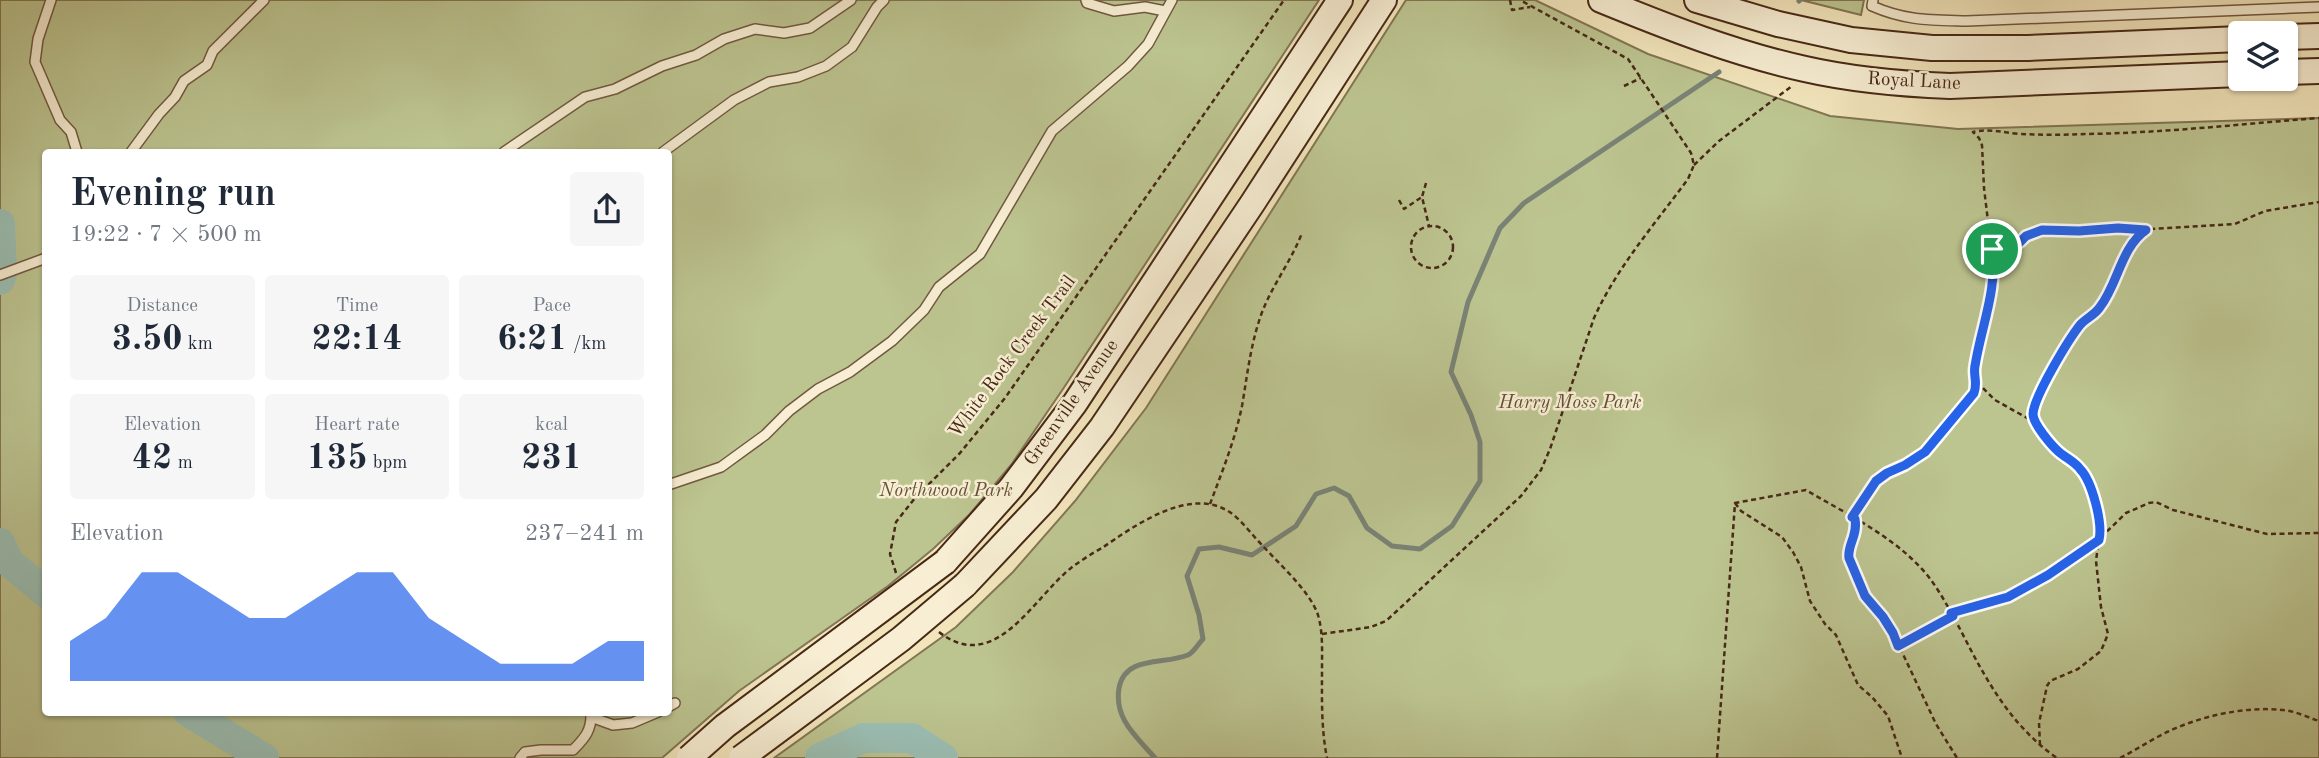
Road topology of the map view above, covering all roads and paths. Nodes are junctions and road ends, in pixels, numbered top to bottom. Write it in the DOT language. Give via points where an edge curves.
graph roads {
  1 [pos="51,0"];
  2 [pos="264,0"];
  3 [pos="851,0"];
  4 [pos="884,0"];
  5 [pos="1086,0"];
  6 [pos="1172,0"];
  7 [pos="1284,0"];
  8 [pos="1340,0"];
  9 [pos="1384,0"];
  10 [pos="1510,0"];
  11 [pos="1520,0"];
  12 [pos="1601,0"];
  13 [pos="1697,0"];
  14 [pos="1873,0"];
  15 [pos="1530,6"];
  16 [pos="2319,7"];
  17 [pos="1165,11"];
  18 [pos="1746,11"];
  19 [pos="2319,36"];
  20 [pos="2298,37"];
  21 [pos="2228,40"];
  22 [pos="1733,49"];
  23 [pos="2319,71"];
  24 [pos="2298,72"];
  25 [pos="2228,75"];
  26 [pos="1642,78"];
  27 [pos="1797,82"];
  28 [pos="1624,86"];
  29 [pos="2319,118"];
  30 [pos="76,149"];
  31 [pos="133,149"];
  32 [pos="508,149"];
  33 [pos="667,149"];
  34 [pos="1694,165"];
  35 [pos="1221,182"];
  36 [pos="1426,183"];
  37 [pos="1422,197"];
  38 [pos="1399,200"];
  39 [pos="2319,202"];
  40 [pos="1252,204"];
  41 [pos="1429,226"];
  42 [pos="2146,230"];
  43 [pos="1302,233"];
  44 [pos="1992,249"];
  45 [pos="2000,254"];
  46 [pos="42,260"];
  47 [pos="1993,263"];
  48 [pos="0,275"];
  49 [pos="1977,382"];
  50 [pos="2035,424"];
  51 [pos="672,484"];
  52 [pos="1735,503"];
  53 [pos="1210,505"];
  54 [pos="1853,518"];
  55 [pos="2319,533"];
  56 [pos="2099,540"];
  57 [pos="903,581"];
  58 [pos="1952,615"];
  59 [pos="939,632"];
  60 [pos="1322,634"];
  61 [pos="1898,646"];
  62 [pos="591,716"];
  63 [pos="593,716"];
  64 [pos="649,716"];
  65 [pos="2319,721"];
  66 [pos="2040,745"];
  67 [pos="520,758"];
  68 [pos="689,758"];
  69 [pos="741,758"];
  70 [pos="1327,758"];
  71 [pos="1717,758"];
  72 [pos="1902,758"];
  73 [pos="1957,758"];
  74 [pos="2057,758"];
  75 [pos="2120,758"];
  1 -- 30 [label="lane" via="35,62"];
  2 -- 31 [label="lane" via="213,51 207,65 184,81"];
  3 -- 32 [label="lane" via="810,28 784,33 755,29 615,89 585,97"];
  4 -- 33 [label="lane" via="852,47 826,66 769,82 734,100"];
  5 -- 17 [label="lane" via="1114,11 1145,7"];
  6 -- 17 [label="lane"];
  7 -- 57 [label="path, White Rock Creek Trail" via="1005,398 896,522 890,554"];
  8 -- 35 [label="main road, Greenville Avenue"];
  9 -- 40 [label="main road, Greenville Avenue"];
  10 -- 15 [label="path" via="1512,10"];
  11 -- 15 [label="path"];
  12 -- 22 [label="main road, Royal Lane"];
  13 -- 18 [label="main road, Royal Lane"];
  14 -- 16 [label="lane" via="1872,6 1893,15 1939,20"];
  15 -- 26 [label="path" via="1616,51"];
  17 -- 51 [label="lane" via="1148,44 1128,66 1052,131 980,254 939,287 925,310 892,341 818,389 722,467"];
  18 -- 21 [label="main road, Royal Lane" via="1778,24 1851,40 1932,48"];
  18 -- 22 [label="main road"];
  19 -- 20 [label="main road"];
  22 -- 25 [label="main road, Royal Lane" via="1804,69 1903,84 2016,85"];
  23 -- 24 [label="main road"];
  26 -- 28 [label="path"];
  26 -- 34 [label="path"];
  27 -- 34 [label="path"];
  29 -- 44 [label="path" via="2172,132 1973,132 1982,145"];
  34 -- 60 [label="path" via="1603,297 1550,449 1521,496 1386,621"];
  35 -- 40 [label="main road"];
  35 -- 68 [label="main road, Greenville Avenue, bridge" via="1044,446 945,562 724,726"];
  36 -- 37 [label="path"];
  37 -- 38 [label="path" via="1404,209"];
  37 -- 41 [label="path"];
  39 -- 42 [label="path" via="2266,211 2235,223"];
  40 -- 69 [label="main road, Greenville Avenue, bridge" via="1080,457 1046,499 965,585 901,639"];
  41 -- 41 [label="path" via="1415,236 1412,252 1423,265 1439,267 1452,255 1453,246 1446,231"];
  42 -- 45 [label="path" via="2042,230"];
  42 -- 50 [label="path" via="2133,242 2110,293 2082,323 2047,377 2033,414"];
  43 -- 53 [label="path" via="1260,318 1236,430"];
  44 -- 45 [label="path"];
  44 -- 47 [label="path"];
  45 -- 47 [label="path"];
  46 -- 48 [label="lane"];
  47 -- 49 [label="path" via="1974,366"];
  49 -- 50 [label="path" via="1995,400"];
  49 -- 54 [label="path" via="1974,393 1925,452 1881,477"];
  50 -- 56 [label="path" via="2081,469 2101,523"];
  52 -- 54 [label="path" via="1806,490"];
  52 -- 71 [label="path"];
  52 -- 72 [label="path" via="1782,537 1793,552 1810,601 1836,635 1858,685 1888,716"];
  53 -- 59 [label="path" via="1189,505 1140,522 1070,569 1019,624 993,641 966,645"];
  53 -- 60 [label="path" via="1228,511 1241,523 1304,592 1317,613"];
  54 -- 58 [label="path" via="1916,563"];
  54 -- 61 [label="path" via="1856,528 1849,558 1865,596"];
  55 -- 56 [label="path" via="2267,534 2156,502 2126,513"];
  56 -- 58 [label="path" via="2008,597"];
  56 -- 66 [label="path" via="2096,561 2108,639 2101,651 2078,669 2050,681 2039,723"];
  58 -- 61 [label="path"];
  58 -- 66 [label="path" via="2006,710"];
  60 -- 70 [label="path" via="1322,734"];
  61 -- 73 [label="path"];
  62 -- 67 [label="lane" via="585,739 572,750 525,752"];
  63 -- 64 [label="lane" via="613,725"];
  65 -- 75 [label="path" via="2285,710 2235,712 2169,731"];
  66 -- 74 [label="path"];
}
